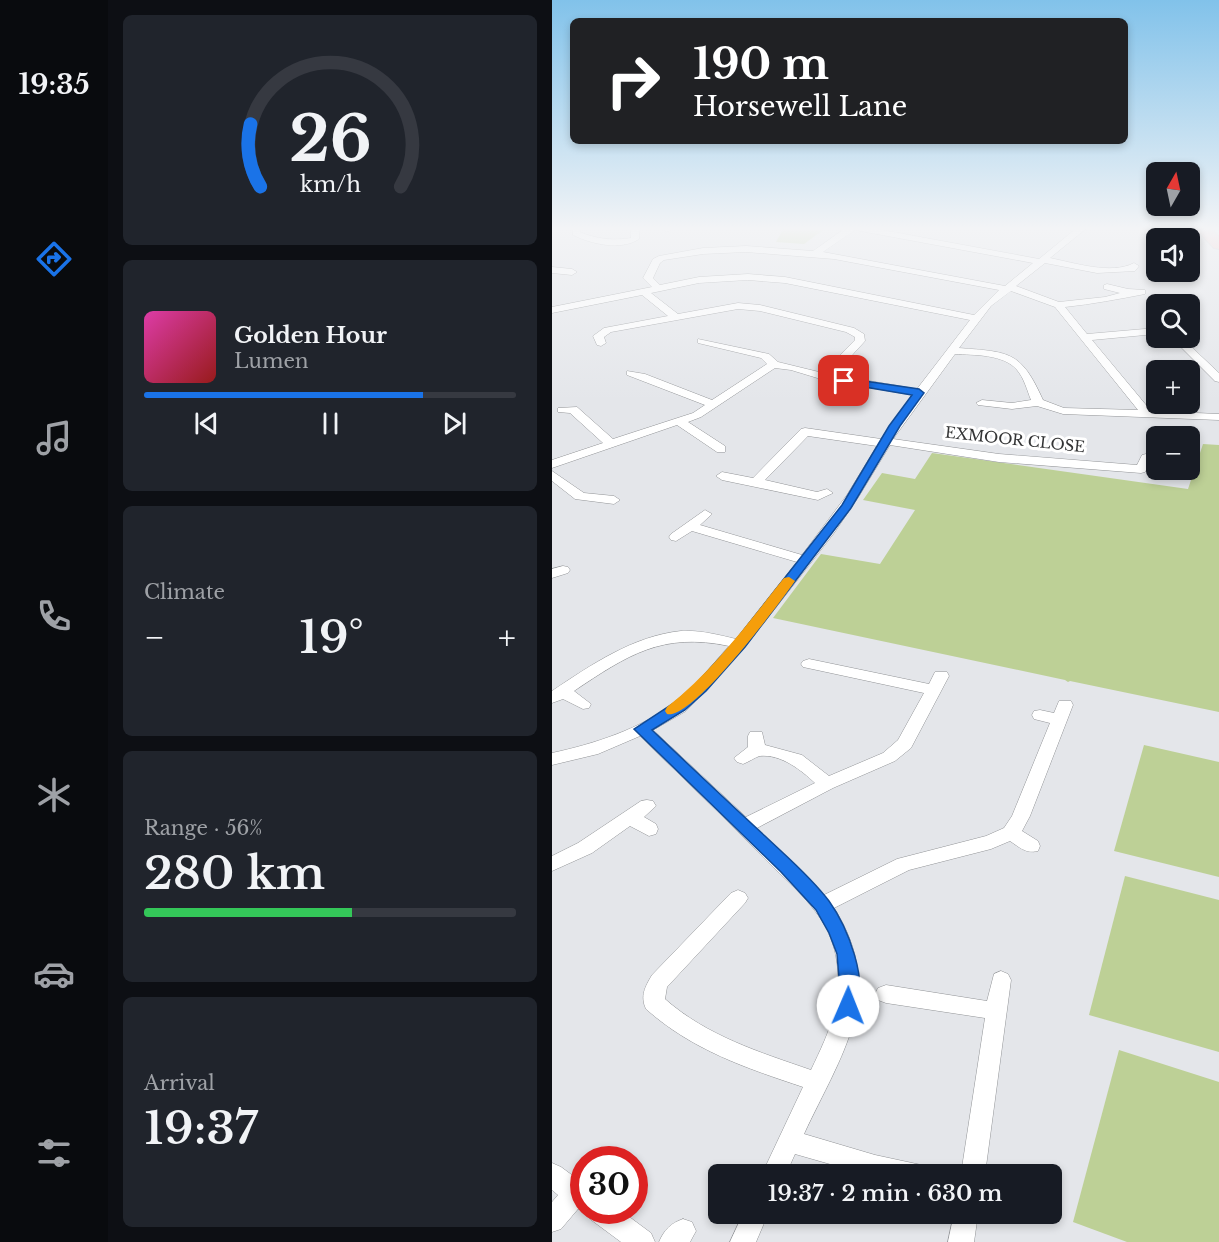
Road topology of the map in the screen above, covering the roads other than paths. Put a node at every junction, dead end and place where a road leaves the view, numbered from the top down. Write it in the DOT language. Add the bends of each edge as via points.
graph roads {
  1 [pos="672,285"];
  2 [pos="807,285"];
  3 [pos="991,285"];
  4 [pos="1012,285"];
  5 [pos="657,287"];
  6 [pos="1107,287"];
  7 [pos="1008,288"];
  8 [pos="642,290"];
  9 [pos="1126,292"];
  10 [pos="1142,292"];
  11 [pos="1058,305"];
  12 [pos="552,310"];
  13 [pos="677,318"];
  14 [pos="975,318"];
  15 [pos="1146,332"];
  16 [pos="1086,337"];
  17 [pos="702,341"];
  18 [pos="601,343"];
  19 [pos="1187,348"];
  20 [pos="951,350"];
  21 [pos="776,365"];
  22 [pos="631,373"];
  23 [pos="824,377"];
  24 [pos="1219,379"];
  25 [pos="919,393"];
  26 [pos="1038,402"];
  27 [pos="712,403"];
  28 [pos="982,403"];
  29 [pos="571,409"];
  30 [pos="1146,414"];
  31 [pos="1219,417"];
  32 [pos="680,422"];
  33 [pos="886,442"];
  34 [pos="610,443"];
  35 [pos="721,449"];
  36 [pos="552,464"];
  37 [pos="1142,468"];
  38 [pos="552,475"];
  39 [pos="722,476"];
  40 [pos="756,482"];
  41 [pos="822,496"];
  42 [pos="609,497"];
  43 [pos="705,514"];
  44 [pos="690,526"];
  45 [pos="676,537"];
  46 [pos="805,560"];
  47 [pos="740,644"];
  48 [pos="809,664"];
  49 [pos="557,695"];
  50 [pos="583,704"];
  51 [pos="1054,713"];
  52 [pos="642,729"];
  53 [pos="752,748"];
  54 [pos="552,759"];
  55 [pos="827,784"];
  56 [pos="647,806"];
  57 [pos="632,819"];
  58 [pos="744,826"];
  59 [pos="649,829"];
  60 [pos="1011,833"];
  61 [pos="1031,846"];
  62 [pos="552,864"];
  63 [pos="738,898"];
  64 [pos="822,905"];
  65 [pos="1001,980"];
  66 [pos="885,994"];
  67 [pos="996,1011"];
  68 [pos="818,1082"];
  69 [pos="789,1141"];
  70 [pos="779,1164"];
  71 [pos="868,1164"];
  72 [pos="974,1164"];
  73 [pos="552,1175"];
  74 [pos="570,1188"];
  75 [pos="570,1205"];
  76 [pos="552,1220"];
  77 [pos="618,1224"];
  78 [pos="751,1224"];
  79 [pos="964,1224"];
  80 [pos="642,1242"];
  81 [pos="743,1242"];
  82 [pos="961,1242"];
  1 -- 5 [label="street"];
  2 -- 14 [label="street"];
  3 -- 7 [label="street"];
  4 -- 7 [label="street"];
  5 -- 8 [label="street"];
  6 -- 9 [label="street"];
  7 -- 11 [label="street"];
  7 -- 14 [label="street"];
  8 -- 12 [label="street"];
  8 -- 13 [label="street"];
  9 -- 10 [label="street"];
  9 -- 11 [label="street" via="1106,300"];
  11 -- 16 [label="street"];
  13 -- 18 [label="street" via="601,333"];
  13 -- 23 [label="street" via="745,306 840,327 860,336 860,341"];
  14 -- 20 [label="street"];
  15 -- 16 [label="street"];
  16 -- 30 [label="street"];
  17 -- 21 [label="street" via="765,356"];
  19 -- 24 [label="street"];
  20 -- 25 [label="street"];
  20 -- 26 [label="street" via="1015,362"];
  21 -- 23 [label="street"];
  21 -- 27 [label="street"];
  22 -- 27 [label="street"];
  23 -- 25 [label="street"];
  25 -- 33 [label="street"];
  26 -- 28 [label="street" via="1012,406"];
  26 -- 30 [label="street" via="1063,411"];
  27 -- 32 [label="street"];
  29 -- 34 [label="street"];
  30 -- 31 [label="street"];
  32 -- 34 [label="street"];
  32 -- 35 [label="street"];
  33 -- 37 [label="street, EXMOOR CLOSE" via="999,458"];
  33 -- 40 [label="street, EXMOOR CLOSE" via="801,430"];
  33 -- 46 [label="street" via="853,496"];
  34 -- 36 [label="street"];
  38 -- 42 [label="street" via="580,496"];
  39 -- 40 [label="street"];
  40 -- 41 [label="street"];
  43 -- 44 [label="street"];
  44 -- 45 [label="street"];
  44 -- 46 [label="street"];
  46 -- 47 [label="street"];
  47 -- 49 [label="street" via="681,636 655,641 622,653"];
  47 -- 52 [label="street" via="680,707"];
  48 -- 55 [label="street" via="937,683 905,744 889,757"];
  49 -- 50 [label="street"];
  51 -- 60 [label="street" via="1021,816"];
  52 -- 54 [label="street" via="592,750"];
  52 -- 58 [label="street"];
  53 -- 55 [label="street" via="804,761"];
  55 -- 58 [label="street"];
  56 -- 57 [label="street"];
  57 -- 59 [label="street"];
  57 -- 62 [label="street"];
  58 -- 64 [label="street"];
  60 -- 61 [label="street"];
  60 -- 64 [label="street" via="981,845 904,864"];
  63 -- 68 [label="street" via="659,981 654,1003 670,1019 739,1055"];
  64 -- 68 [label="street" via="846,954 849,987 848,1006"];
  65 -- 67 [label="street"];
  66 -- 67 [label="street"];
  67 -- 72 [label="street"];
  68 -- 69 [label="street"];
  69 -- 70 [label="street"];
  69 -- 71 [label="street"];
  73 -- 74 [label="street"];
  75 -- 76 [label="street"];
  77 -- 80 [label="street"];
  78 -- 81 [label="street"];
  79 -- 82 [label="street"];
}
